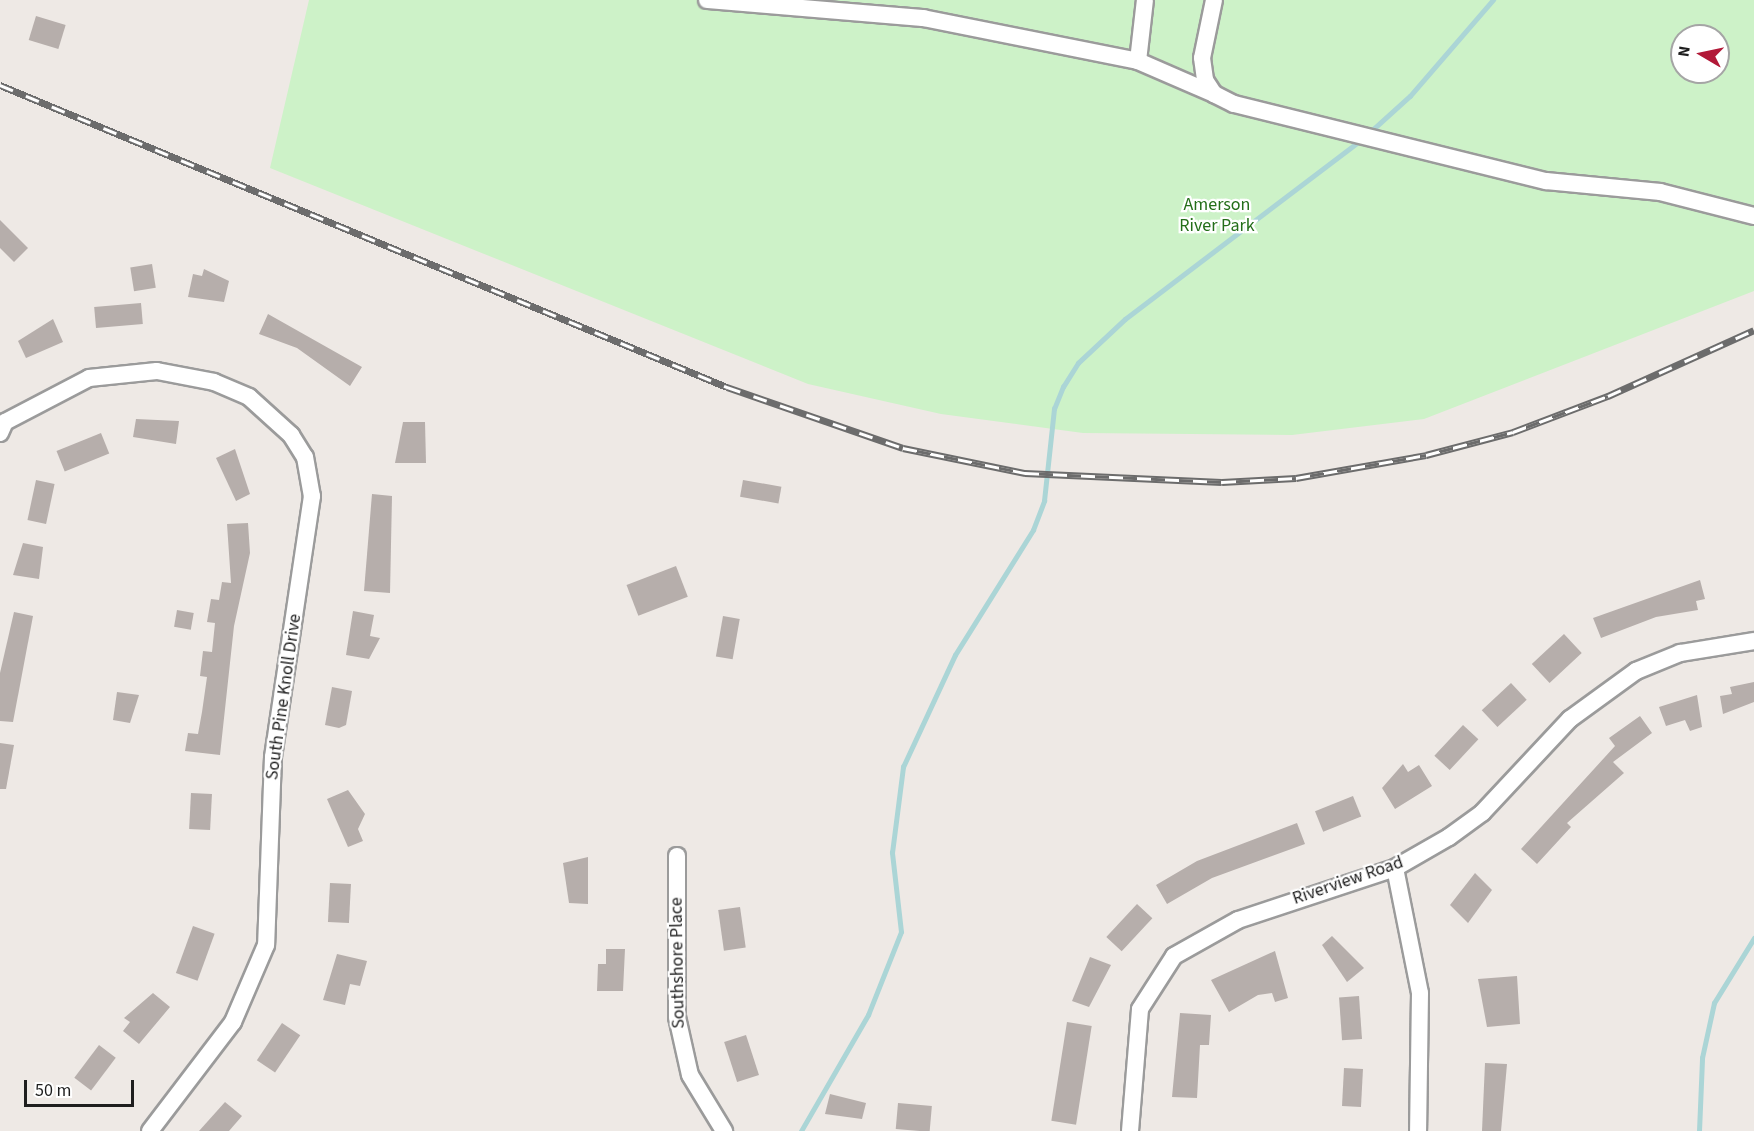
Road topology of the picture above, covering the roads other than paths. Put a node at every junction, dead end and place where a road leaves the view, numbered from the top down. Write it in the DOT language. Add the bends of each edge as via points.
graph roads {
  1 [pos="707,0"];
  2 [pos="1144,0"];
  3 [pos="1214,0"];
  4 [pos="1138,61"];
  5 [pos="1214,94"];
  6 [pos="1754,216"];
  7 [pos="2,421"];
  8 [pos="1754,641"];
  9 [pos="677,856"];
  10 [pos="1395,868"];
  11 [pos="150,1131"];
  12 [pos="724,1131"];
  13 [pos="1130,1131"];
  14 [pos="1418,1131"];
  1 -- 4 [label="street" via="923,18"];
  2 -- 4 [label="street"];
  3 -- 5 [label="street" via="1202,58 1205,80"];
  4 -- 5 [label="street"];
  5 -- 6 [label="street" via="1234,104 1546,181 1660,192"];
  7 -- 11 [label="street, South Pine Knoll Drive" via="49,396 109,374 192,376 249,397 291,435 305,457 312,496 273,757 266,945 233,1022"];
  8 -- 10 [label="street, Riverview Road" via="1680,653 1603,690 1482,813"];
  9 -- 12 [label="street, Southshore Place" via="677,1017 690,1076"];
  10 -- 13 [label="street, Riverview Road" via="1238,920 1174,956 1140,1009"];
  10 -- 14 [label="street" via="1420,993"];
}
